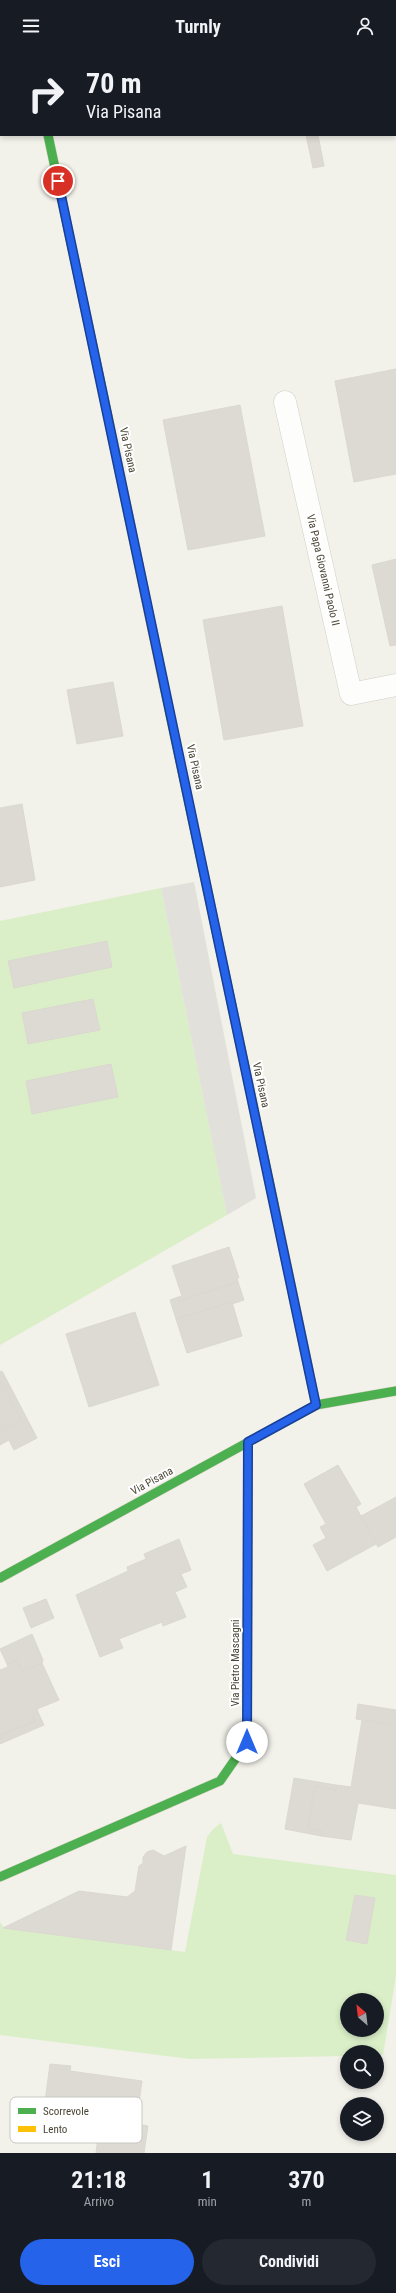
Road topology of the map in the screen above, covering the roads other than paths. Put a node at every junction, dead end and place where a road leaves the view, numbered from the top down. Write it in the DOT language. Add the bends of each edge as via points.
graph roads {
  1 [pos="48,136"];
  2 [pos="285,402"];
  3 [pos="396,685"];
  4 [pos="396,1391"];
  5 [pos="316,1405"];
  6 [pos="248,1442"];
  7 [pos="0,1578"];
  8 [pos="0,1877"];
  1 -- 5 [label="street, Via Pisana"];
  2 -- 3 [label="street, Via Papa Giovanni Paolo II" via="351,694"];
  4 -- 5 [label="street, Via Pisana"];
  5 -- 6 [label="street, Via Pisana"];
  6 -- 7 [label="street, Via Pisana"];
  6 -- 8 [label="street, Via Pietro Mascagni" via="247,1742 220,1781"];
}
